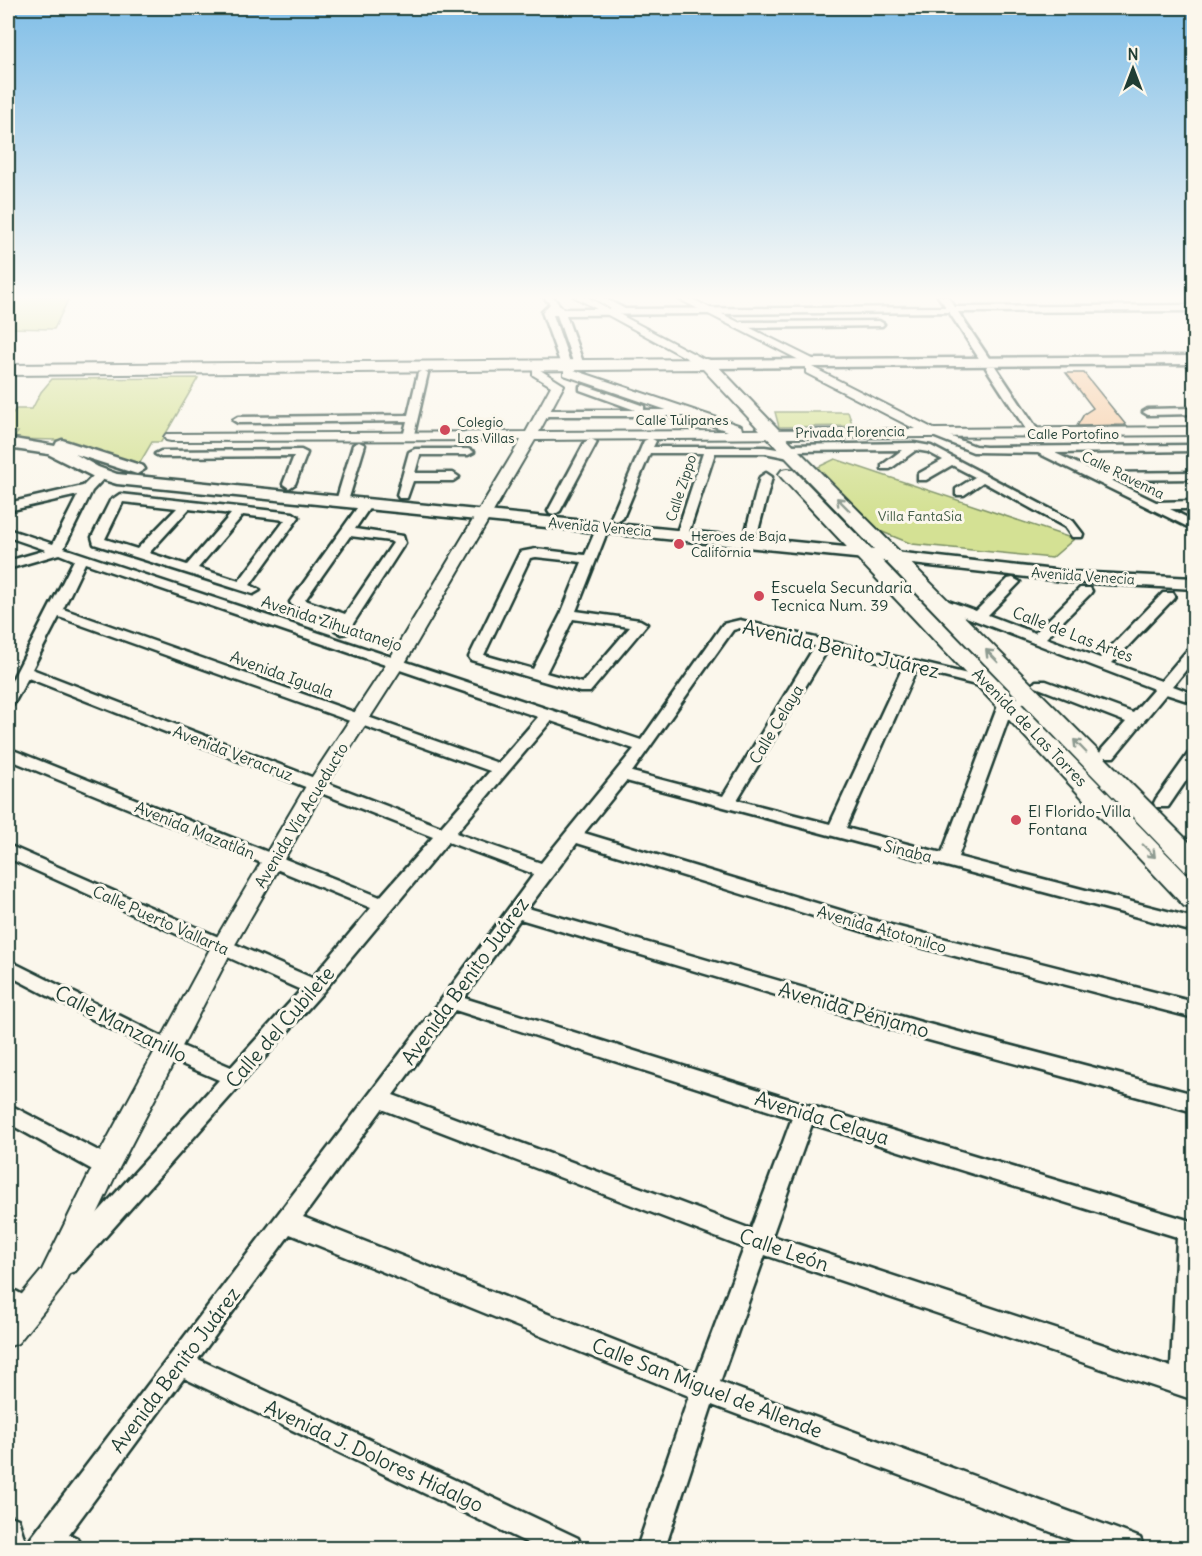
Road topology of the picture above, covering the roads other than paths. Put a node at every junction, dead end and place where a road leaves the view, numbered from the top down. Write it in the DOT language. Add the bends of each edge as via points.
graph roads {
  1 [pos="120,369"];
  2 [pos="550,369"];
  3 [pos="579,369"];
  4 [pos="701,369"];
  5 [pos="702,369"];
  6 [pos="817,369"];
  7 [pos="834,369"];
  8 [pos="849,369"];
  9 [pos="990,369"];
  10 [pos="8,370"];
  11 [pos="537,372"];
  12 [pos="423,373"];
  13 [pos="8,374"];
  14 [pos="601,384"];
  15 [pos="558,385"];
  16 [pos="584,388"];
  17 [pos="1194,411"];
  18 [pos="1148,412"];
  19 [pos="544,413"];
  20 [pos="652,413"];
  21 [pos="687,413"];
  22 [pos="413,418"];
  23 [pos="238,420"];
  24 [pos="1194,431"];
  25 [pos="1033,432"];
  26 [pos="934,433"];
  27 [pos="774,434"];
  28 [pos="653,435"];
  29 [pos="751,435"];
  30 [pos="530,436"];
  31 [pos="955,436"];
  32 [pos="171,437"];
  33 [pos="408,437"];
  34 [pos="591,442"];
  35 [pos="10,444"];
  36 [pos="359,445"];
  37 [pos="914,446"];
  38 [pos="1194,448"];
  39 [pos="1038,449"];
  40 [pos="647,450"];
  41 [pos="710,450"];
  42 [pos="765,450"];
  43 [pos="468,452"];
  44 [pos="790,452"];
  45 [pos="92,454"];
  46 [pos="161,454"];
  47 [pos="245,454"];
  48 [pos="952,460"];
  49 [pos="75,462"];
  50 [pos="886,467"];
  51 [pos="239,468"];
  52 [pos="101,475"];
  53 [pos="1194,476"];
  54 [pos="408,477"];
  55 [pos="453,477"];
  56 [pos="766,477"];
  57 [pos="922,477"];
  58 [pos="1092,477"];
  59 [pos="982,478"];
  60 [pos="87,489"];
  61 [pos="287,490"];
  62 [pos="960,492"];
  63 [pos="344,495"];
  64 [pos="403,495"];
  65 [pos="187,504"];
  66 [pos="366,504"];
  67 [pos="1151,506"];
  68 [pos="1194,506"];
  69 [pos="8,507"];
  70 [pos="242,510"];
  71 [pos="485,510"];
  72 [pos="554,511"];
  73 [pos="270,513"];
  74 [pos="610,523"];
  75 [pos="1194,526"];
  76 [pos="683,530"];
  77 [pos="752,531"];
  78 [pos="346,532"];
  79 [pos="8,533"];
  80 [pos="1077,534"];
  81 [pos="874,550"];
  82 [pos="56,551"];
  83 [pos="140,554"];
  84 [pos="590,559"];
  85 [pos="81,560"];
  86 [pos="12,564"];
  87 [pos="190,570"];
  88 [pos="8,575"];
  89 [pos="1194,577"];
  90 [pos="1013,582"];
  91 [pos="1194,584"];
  92 [pos="1085,591"];
  93 [pos="1168,596"];
  94 [pos="940,602"];
  95 [pos="53,610"];
  96 [pos="568,614"];
  97 [pos="978,617"];
  98 [pos="1037,639"];
  99 [pos="825,644"];
  100 [pos="1194,651"];
  101 [pos="396,663"];
  102 [pos="1103,664"];
  103 [pos="912,666"];
  104 [pos="24,671"];
  105 [pos="538,675"];
  106 [pos="988,683"];
  107 [pos="1164,688"];
  108 [pos="1037,691"];
  109 [pos="1194,699"];
  110 [pos="8,702"];
  111 [pos="1007,703"];
  112 [pos="547,716"];
  113 [pos="358,720"];
  114 [pos="1136,720"];
  115 [pos="644,747"];
  116 [pos="8,753"];
  117 [pos="1108,753"];
  118 [pos="1194,758"];
  119 [pos="500,769"];
  120 [pos="623,775"];
  121 [pos="316,786"];
  122 [pos="727,804"];
  123 [pos="1162,804"];
  124 [pos="835,832"];
  125 [pos="445,835"];
  126 [pos="573,836"];
  127 [pos="8,851"];
  128 [pos="948,861"];
  129 [pos="274,862"];
  130 [pos="1194,863"];
  131 [pos="545,871"];
  132 [pos="1194,899"];
  133 [pos="383,906"];
  134 [pos="516,911"];
  135 [pos="1194,925"];
  136 [pos="222,947"];
  137 [pos="8,967"];
  138 [pos="315,988"];
  139 [pos="451,1001"];
  140 [pos="1194,1010"];
  141 [pos="170,1050"];
  142 [pos="235,1078"];
  143 [pos="379,1099"];
  144 [pos="1194,1103"];
  145 [pos="8,1113"];
  146 [pos="805,1113"];
  147 [pos="106,1166"];
  148 [pos="286,1221"];
  149 [pos="1192,1231"];
  150 [pos="757,1242"];
  151 [pos="52,1279"];
  152 [pos="17,1304"];
  153 [pos="8,1333"];
  154 [pos="181,1364"];
  155 [pos="1189,1385"];
  156 [pos="704,1389"];
  157 [pos="8,1529"];
  158 [pos="52,1545"];
  159 [pos="13,1548"];
  160 [pos="568,1548"];
  161 [pos="651,1548"];
  162 [pos="1130,1548"];
  1 -- 10 [label="main road"];
  2 -- 11 [label="main road"];
  3 -- 14 [label="street"];
  4 -- 29 [label="main road"];
  5 -- 27 [label="main road"];
  6 -- 26 [label="street"];
  7 -- 8 [label="main road"];
  7 -- 31 [label="street"];
  9 -- 25 [label="street"];
  11 -- 12 [label="main road"];
  11 -- 15 [label="street"];
  12 -- 13 [label="main road"];
  12 -- 22 [label="street"];
  14 -- 15 [label="street" via="579,381"];
  14 -- 21 [label="street"];
  15 -- 19 [label="street, Avenida Vía Acueducto"];
  16 -- 20 [label="street"];
  17 -- 18 [label="street"];
  19 -- 20 [label="street"];
  19 -- 30 [label="street, Avenida Vía Acueducto"];
  20 -- 21 [label="street"];
  21 -- 29 [label="street"];
  22 -- 23 [label="street"];
  22 -- 33 [label="street"];
  24 -- 25 [label="street, Calle Tulipanes"];
  25 -- 31 [label="street, Calle Tulipanes"];
  26 -- 27 [label="street, Calle Tulipanes"];
  26 -- 31 [label="street, Calle Tulipanes"];
  27 -- 29 [label="street, Calle Tulipanes"];
  27 -- 44 [label="main road"];
  28 -- 29 [label="street, Calle Tulipanes"];
  28 -- 30 [label="street, Calle Tulipanes"];
  28 -- 40 [label="street"];
  29 -- 42 [label="main road"];
  30 -- 33 [label="street, Calle Tulipanes"];
  30 -- 71 [label="street, Avenida Vía Acueducto"];
  31 -- 39 [label="street, Calle Portofino" via="980,450"];
  32 -- 33 [label="street, Calle Tulipanes"];
  34 -- 72 [label="street"];
  35 -- 45 [label="main road, Avenida Venecia" via="61,445"];
  35 -- 49 [label="main road, Avenida Venecia" via="50,449"];
  36 -- 63 [label="street"];
  37 -- 44 [label="street, Privada Florencia"];
  37 -- 48 [label="street, Privada Florencia" via="931,449"];
  37 -- 50 [label="street, Privada Florencia"];
  38 -- 39 [label="street, Calle Portofino"];
  39 -- 58 [label="street, Calle Ravenna"];
  40 -- 41 [label="street"];
  40 -- 74 [label="street"];
  41 -- 42 [label="street"];
  41 -- 76 [label="street, Calle Zippo"];
  42 -- 44 [label="street"];
  42 -- 81 [label="main road"];
  43 -- 54 [label="street" via="415,452"];
  81 -- 44 [label="main road, one-way"];
  45 -- 49 [label="main road"];
  45 -- 61 [label="main road, Avenida Venecia" via="146,471"];
  46 -- 47 [label="street"];
  47 -- 51 [label="street"];
  47 -- 61 [label="street" via="301,453"];
  48 -- 57 [label="street"];
  48 -- 59 [label="street, Privada Florencia"];
  49 -- 52 [label="main road, Avenida Venecia"];
  52 -- 60 [label="street"];
  52 -- 61 [label="main road, Avenida Venecia"];
  53 -- 58 [label="street"];
  54 -- 55 [label="street"];
  54 -- 64 [label="street"];
  56 -- 77 [label="street"];
  58 -- 67 [label="street, Calle Ravenna"];
  59 -- 62 [label="street"];
  59 -- 80 [label="street, Privada Florencia" via="1012,499 1069,524"];
  60 -- 69 [label="street"];
  60 -- 82 [label="street"];
  61 -- 63 [label="main road, Avenida Venecia"];
  61 -- 73 [label="street"];
  63 -- 64 [label="main road, Avenida Venecia"];
  63 -- 66 [label="main road, Avenida Venecia"];
  64 -- 71 [label="main road, Avenida Venecia"];
  65 -- 70 [label="street"];
  65 -- 83 [label="street"];
  65 -- 83 [label="street" via="127,498 116,501 98,539"];
  66 -- 71 [label="main road, Avenida Venecia"];
  66 -- 78 [label="street"];
  67 -- 68 [label="street"];
  67 -- 75 [label="street, Calle Ravenna"];
  70 -- 73 [label="street"];
  70 -- 87 [label="street"];
  71 -- 72 [label="main road, Avenida Venecia"];
  71 -- 74 [label="main road, Avenida Venecia"];
  71 -- 101 [label="street, Avenida Vía Acueducto"];
  72 -- 74 [label="main road, Avenida Venecia"];
  73 -- 87 [label="street" via="294,519 247,588"];
  74 -- 76 [label="main road, Avenida Venecia"];
  74 -- 84 [label="street"];
  76 -- 77 [label="main road, Avenida Venecia"];
  76 -- 81 [label="main road, Avenida Venecia"];
  77 -- 81 [label="main road, Avenida Venecia"];
  78 -- 78 [label="street" via="297,602 345,625 399,543 391,537"];
  79 -- 82 [label="street, Avenida Zihuatanejo"];
  81 -- 89 [label="main road, Avenida Venecia"];
  81 -- 91 [label="main road, Avenida Venecia" via="1072,577"];
  81 -- 94 [label="main road, Avenida de Las Torres"];
  81 -- 106 [label="main road, Avenida de Las Torres"];
  82 -- 85 [label="street, Avenida Zihuatanejo"];
  82 -- 86 [label="street"];
  83 -- 87 [label="street"];
  84 -- 96 [label="street"];
  84 -- 105 [label="street" via="525,555 476,657"];
  85 -- 95 [label="street"];
  85 -- 101 [label="street, Avenida Zihuatanejo"];
  86 -- 88 [label="street"];
  90 -- 97 [label="street"];
  92 -- 98 [label="street"];
  93 -- 102 [label="street"];
  94 -- 97 [label="street, Calle de Las Artes"];
  108 -- 94 [label="main road, Avenida de Las Torres, one-way"];
  95 -- 104 [label="street"];
  95 -- 113 [label="street, Avenida Iguala"];
  96 -- 105 [label="street"];
  96 -- 105 [label="street" via="640,624 585,689"];
  97 -- 98 [label="street, Calle de Las Artes"];
  98 -- 102 [label="street, Calle de Las Artes"];
  99 -- 103 [label="street, Avenida Benito Juárez"];
  99 -- 115 [label="street, Avenida Benito Juárez" via="733,624"];
  99 -- 122 [label="street, Calle Celaya"];
  100 -- 107 [label="street"];
  101 -- 112 [label="street, Avenida Zihuatanejo"];
  101 -- 113 [label="street, Avenida Vía Acueducto"];
  102 -- 107 [label="street, Calle de Las Artes"];
  103 -- 106 [label="street, Avenida Benito Juárez"];
  103 -- 124 [label="street"];
  104 -- 110 [label="street"];
  104 -- 121 [label="street, Avenida Veracruz"];
  106 -- 111 [label="main road, Avenida de Las Torres"];
  107 -- 109 [label="street, Calle de Las Artes"];
  107 -- 114 [label="street"];
  108 -- 111 [label="street"];
  108 -- 114 [label="street"];
  130 -- 108 [label="main road, Avenida de Las Torres, one-way"];
  111 -- 128 [label="street"];
  111 -- 132 [label="main road, Avenida de Las Torres, one-way"];
  112 -- 115 [label="street, Avenida Zihuatanejo"];
  112 -- 119 [label="street, Calle del Cubilete"];
  113 -- 119 [label="street, Avenida Iguala"];
  113 -- 121 [label="street, Avenida Vía Acueducto"];
  114 -- 117 [label="street"];
  115 -- 120 [label="street, Avenida Benito Juárez"];
  116 -- 129 [label="street, Avenida Mazatlán"];
  118 -- 123 [label="street"];
  119 -- 125 [label="street, Calle del Cubilete"];
  120 -- 122 [label="street, Sinaba"];
  120 -- 126 [label="street, Avenida Benito Juárez"];
  121 -- 125 [label="street, Avenida Veracruz"];
  121 -- 129 [label="street, Avenida Vía Acueducto"];
  122 -- 124 [label="street, Sinaba"];
  124 -- 128 [label="street, Sinaba"];
  125 -- 131 [label="street, Avenida Veracruz"];
  125 -- 133 [label="street, Calle del Cubilete"];
  126 -- 131 [label="street, Avenida Benito Juárez"];
  126 -- 140 [label="street, Avenida Atotonilco" via="878,929"];
  127 -- 136 [label="street, Calle Puerto Vallarta"];
  128 -- 135 [label="street, Sinaba"];
  129 -- 133 [label="street, Avenida Mazatlán"];
  129 -- 136 [label="street, Avenida Vía Acueducto"];
  131 -- 134 [label="street, Avenida Benito Juárez"];
  133 -- 138 [label="street, Calle del Cubilete"];
  134 -- 139 [label="street, Avenida Benito Juárez"];
  134 -- 144 [label="street, Avenida Pénjamo" via="921,1030"];
  136 -- 138 [label="street, Calle Puerto Vallarta"];
  136 -- 141 [label="street, Avenida Vía Acueducto"];
  137 -- 141 [label="street, Calle Manzanillo"];
  138 -- 142 [label="street, Calle del Cubilete"];
  139 -- 143 [label="street, Avenida Benito Juárez"];
  139 -- 146 [label="street, Avenida Celaya"];
  141 -- 142 [label="street, Calle Manzanillo"];
  141 -- 147 [label="street, Avenida Vía Acueducto"];
  142 -- 151 [label="street, Calle del Cubilete"];
  143 -- 148 [label="street, Avenida Benito Juárez"];
  143 -- 150 [label="street, Calle León"];
  145 -- 147 [label="street"];
  146 -- 149 [label="street, Avenida Celaya"];
  146 -- 150 [label="street"];
  147 -- 151 [label="street, Avenida Vía Acueducto"];
  148 -- 154 [label="street, Avenida Benito Juárez"];
  148 -- 156 [label="street, Calle San Miguel de Allende"];
  149 -- 155 [label="street"];
  150 -- 155 [label="street, Calle León"];
  150 -- 156 [label="street"];
  151 -- 152 [label="street, Calle del Cubilete"];
  152 -- 153 [label="street, Calle del Cubilete"];
  154 -- 158 [label="street, Avenida Benito Juárez"];
  154 -- 160 [label="street, Avenida J. Dolores Hidalgo"];
  156 -- 161 [label="street"];
  156 -- 162 [label="street, Calle San Miguel de Allende"];
  157 -- 159 [label="street"];
}
